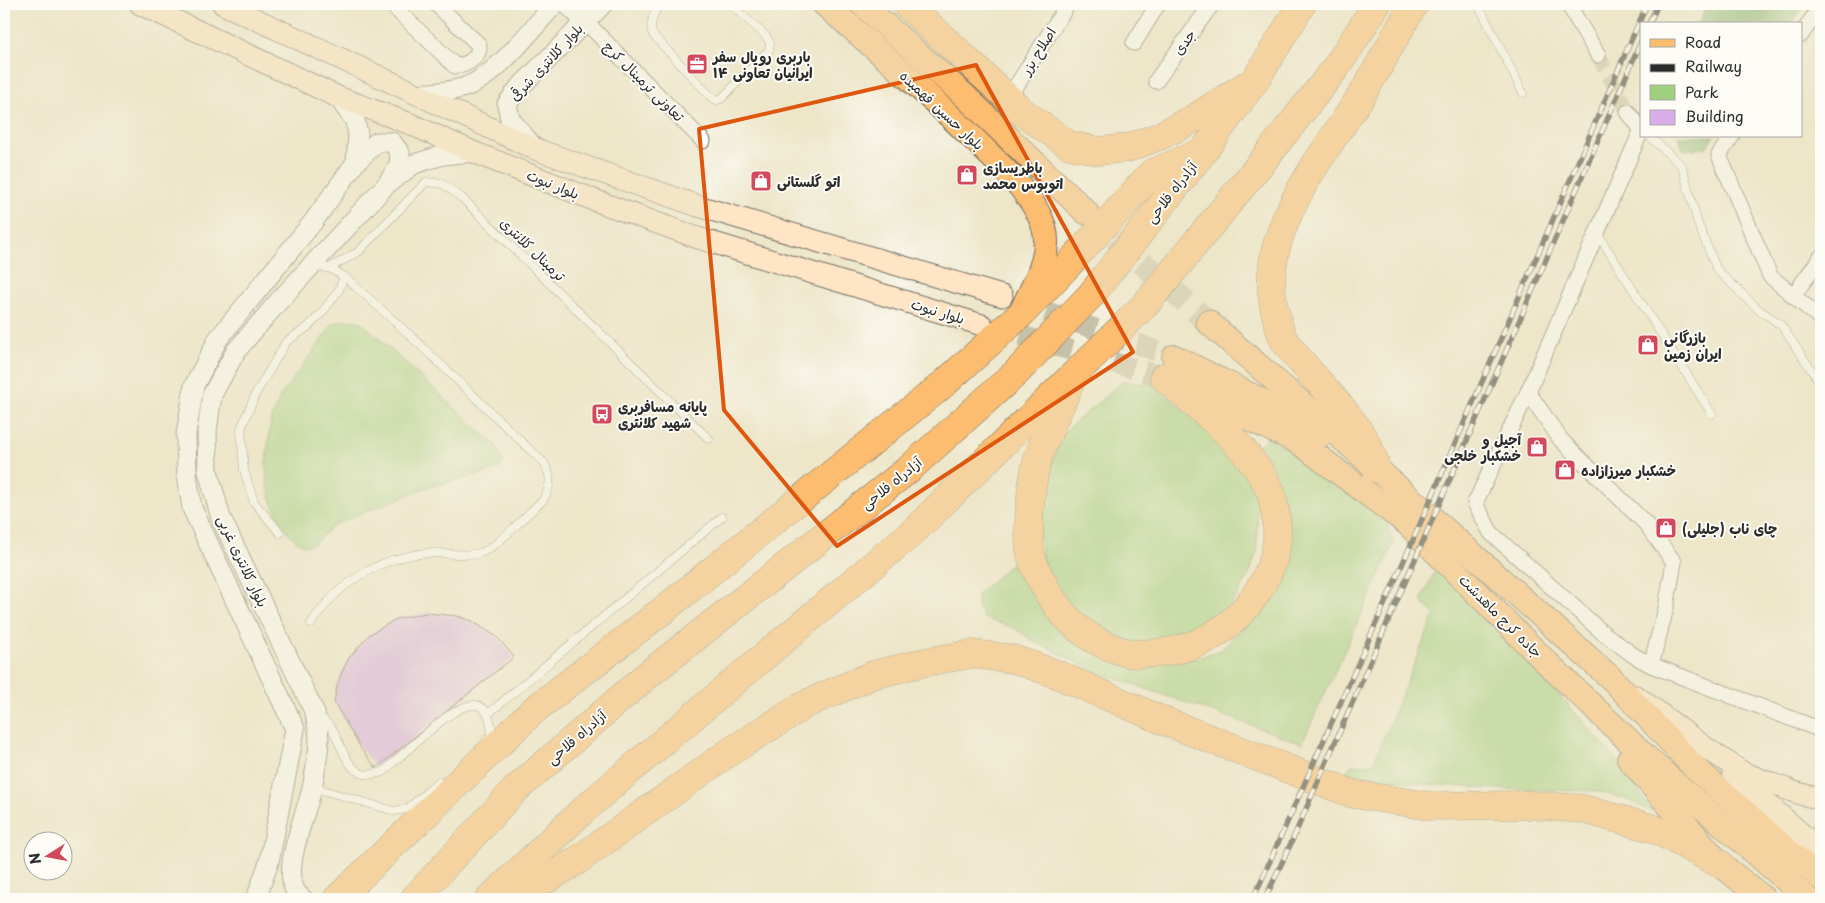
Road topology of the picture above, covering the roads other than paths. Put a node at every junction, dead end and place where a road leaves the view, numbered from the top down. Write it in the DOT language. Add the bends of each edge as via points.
graph roads {
  1 [pos="140,4"];
  2 [pos="224,4"];
  3 [pos="391,4"];
  4 [pos="436,4"];
  5 [pos="554,4"];
  6 [pos="567,4"];
  7 [pos="602,4"];
  8 [pos="658,4"];
  9 [pos="730,4"];
  10 [pos="824,4"];
  11 [pos="862,4"];
  12 [pos="906,4"];
  13 [pos="1068,4"];
  14 [pos="1158,4"];
  15 [pos="1212,4"];
  16 [pos="1302,4"];
  17 [pos="1377,4"];
  18 [pos="1414,4"];
  19 [pos="1478,4"];
  20 [pos="1568,4"];
  21 [pos="1821,6"];
  22 [pos="585,21"];
  23 [pos="1802,34"];
  24 [pos="1134,42"];
  25 [pos="1598,55"];
  26 [pos="1256,79"];
  27 [pos="1156,81"];
  28 [pos="1523,93"];
  29 [pos="416,94"];
  30 [pos="338,97"];
  31 [pos="1008,99"];
  32 [pos="1628,112"];
  33 [pos="1640,129"];
  34 [pos="1640,132"];
  35 [pos="1651,138"];
  36 [pos="1731,138"];
  37 [pos="703,141"];
  38 [pos="535,148"];
  39 [pos="473,152"];
  40 [pos="1203,152"];
  41 [pos="356,162"];
  42 [pos="387,184"];
  43 [pos="1086,212"];
  44 [pos="1597,233"];
  45 [pos="1821,257"];
  46 [pos="320,268"];
  47 [pos="344,276"];
  48 [pos="1793,296"];
  49 [pos="1011,305"];
  50 [pos="1821,320"];
  51 [pos="1208,322"];
  52 [pos="982,325"];
  53 [pos="1169,367"];
  54 [pos="1074,374"];
  55 [pos="1821,384"];
  56 [pos="1528,392"];
  57 [pos="1712,414"];
  58 [pos="709,439"];
  59 [pos="1376,468"];
  60 [pos="722,517"];
  61 [pos="280,533"];
  62 [pos="311,624"];
  63 [pos="1543,659"];
  64 [pos="1650,665"];
  65 [pos="1613,680"];
  66 [pos="314,712"];
  67 [pos="488,714"];
  68 [pos="1821,730"];
  69 [pos="478,748"];
  70 [pos="1706,748"];
  71 [pos="444,778"];
  72 [pos="312,787"];
  73 [pos="1821,799"];
  74 [pos="1821,851"];
  75 [pos="269,862"];
  76 [pos="291,862"];
  77 [pos="1720,864"];
  78 [pos="1821,878"];
  79 [pos="1762,898"];
  80 [pos="256,899"];
  81 [pos="304,899"];
  82 [pos="337,899"];
  83 [pos="414,899"];
  84 [pos="490,899"];
  85 [pos="514,899"];
  86 [pos="1808,899"];
  1 -- 30 [label="main road, بلوار نبوت"];
  2 -- 29 [label="main road, بلوار نبوت"];
  3 -- 4 [label="street" via="455,66 470,62 479,45"];
  5 -- 29 [label="street" via="485,77 467,87"];
  6 -- 22 [label="street"];
  7 -- 22 [label="street, بلوار کلانتری شرقی"];
  8 -- 9 [label="lane" via="650,30 653,35 717,100 769,50 770,43"];
  10 -- 49 [label="main road, بلوار حسین فهمیده" via="952,117 1015,180 1037,210 1046,244 1041,270"];
  11 -- 43 [label="main road, بلوار حسین فهمیده" via="966,97"];
  12 -- 31 [label="highway"];
  13 -- 31 [label="street, اصلاح بزر"];
  14 -- 24 [label="street"];
  15 -- 27 [label="street, جدی"];
  16 -- 26 [label="highway, آزادراه فلاحی"];
  17 -- 54 [label="highway" via="1337,66 1146,304"];
  18 -- 59 [label="highway" via="1362,95 1292,206 1271,269 1273,305 1283,339 1357,427"];
  19 -- 28 [label="lane"];
  20 -- 25 [label="street"];
  21 -- 23 [label="street"];
  22 -- 37 [label="street, تعاونی ترمینال کرج"];
  22 -- 38 [label="street, بلوار کلانتری شرقی" via="507,104 510,119"];
  26 -- 31 [label="highway" via="1162,135 1128,148 1099,151 1069,145"];
  26 -- 40 [label="highway, آزادراه فلاحی"];
  29 -- 38 [label="main road, بلوار نبوت"];
  30 -- 39 [label="main road, بلوار نبوت"];
  30 -- 41 [label="street" via="355,122 358,134"];
  32 -- 33 [label="street"];
  34 -- 44 [label="street"];
  35 -- 55 [label="lane" via="1682,166 1698,224 1717,270 1758,309 1782,325"];
  36 -- 48 [label="street" via="1720,155 1770,276"];
  38 -- 49 [label="main road, بلوار نبوت" via="698,206"];
  39 -- 42 [label="street, بلوار کلانتری غربی" via="443,155 414,164"];
  39 -- 52 [label="main road, بلوار نبوت" via="698,238"];
  40 -- 49 [label="highway" via="1152,173 1069,264"];
  40 -- 83 [label="highway, آزادراه فلاحی" via="1091,295 1017,372 909,469 645,677 522,784"];
  41 -- 42 [label="street, بلوار کلانتری غربی" via="377,142 392,142 400,153 399,165"];
  41 -- 75 [label="street, بلوار کلانتری غربی" via="313,222 218,339 194,386 186,434 192,508 295,729"];
  42 -- 46 [label="street, بلوار کلانتری غربی"];
  44 -- 56 [label="street"];
  44 -- 57 [label="lane"];
  45 -- 48 [label="street"];
  46 -- 47 [label="lane"];
  46 -- 58 [label="lane, ترمینال کلانتری" via="358,252 426,182 443,184 462,198"];
  46 -- 66 [label="street, بلوار کلانتری غربی" via="236,351 212,395 207,432 208,471 221,518"];
  47 -- 61 [label="lane" via="339,290 322,314 286,342 254,394 241,429 244,470 254,502"];
  47 -- 62 [label="lane" via="544,463 550,480 543,500 488,550 472,554 413,555 380,564 334,594"];
  48 -- 50 [label="street"];
  49 -- 82 [label="highway" via="946,382 534,710"];
  51 -- 59 [label="main road, جاده کرج ماهدشت"];
  53 -- 54 [label="highway" via="1254,464 1271,494 1279,532 1273,561 1260,590 1238,618 1208,639 1168,652 1129,654 1092,640 1060,612 1038,574 1030,550 1029,526 1038,456"];
  53 -- 59 [label="main road" via="1284,412 1366,468"];
  53 -- 63 [label="main road, جاده کرج ماهدشت" via="1300,443 1408,524"];
  54 -- 84 [label="highway" via="916,530 582,811"];
  56 -- 64 [label="street" via="1560,440 1646,524 1674,562 1666,608"];
  56 -- 64 [label="street" via="1475,503 1491,534 1602,632"];
  59 -- 65 [label="main road, جاده کرج ماهدشت"];
  60 -- 67 [label="lane"];
  63 -- 77 [label="main road"];
  63 -- 86 [label="main road, جاده کرج ماهدشت" via="1652,763"];
  64 -- 68 [label="street"];
  65 -- 70 [label="main road"];
  65 -- 78 [label="main road, جاده کرج ماهدشت" via="1693,766"];
  66 -- 67 [label="lane" via="332,728 350,762 363,774 382,772 449,714 463,706 480,708"];
  66 -- 72 [label="street, بلوار کلانتری غربی" via="320,738"];
  67 -- 69 [label="lane" via="492,734"];
  70 -- 73 [label="main road" via="1744,773"];
  70 -- 74 [label="main road"];
  71 -- 72 [label="lane" via="407,809 394,811"];
  72 -- 76 [label="street, بلوار کلانتری غربی"];
  75 -- 76 [label="street" via="273,871 282,873 287,871"];
  75 -- 80 [label="street, بلوار کلانتری غربی"];
  76 -- 81 [label="street, بلوار کلانتری غربی" via="293,888"];
  77 -- 79 [label="main road"];
  77 -- 85 [label="highway" via="1655,829 1583,809 1530,805 1429,806 1353,794 1164,721 1054,673 1013,659 972,654 873,675 808,703 731,751 578,860"];
}
